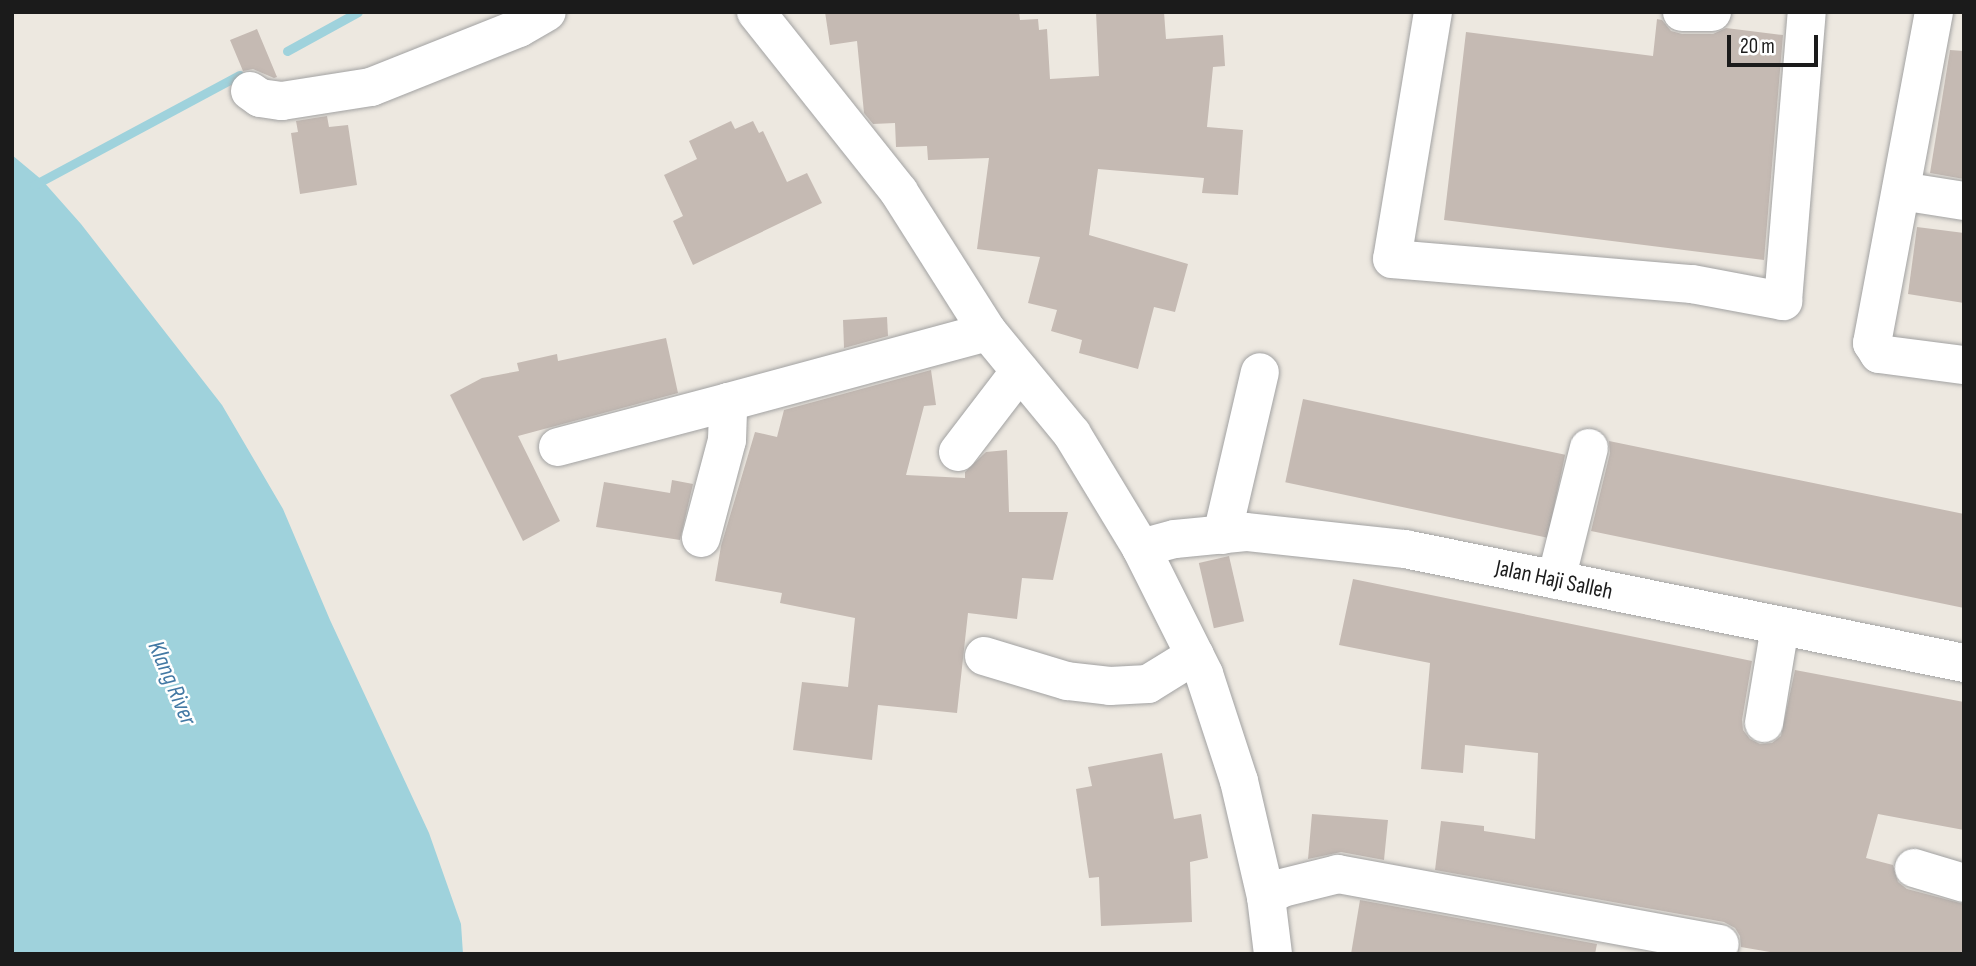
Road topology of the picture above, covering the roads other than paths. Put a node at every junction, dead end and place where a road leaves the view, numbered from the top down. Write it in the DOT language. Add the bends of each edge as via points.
graph roads {
  1 [pos="547,12"];
  2 [pos="756,12"];
  3 [pos="1433,12"];
  4 [pos="1682,12"];
  5 [pos="1712,12"];
  6 [pos="1807,12"];
  7 [pos="1934,12"];
  8 [pos="250,92"];
  9 [pos="1901,191"];
  10 [pos="1964,201"];
  11 [pos="988,332"];
  12 [pos="1964,365"];
  13 [pos="1020,371"];
  14 [pos="1260,372"];
  15 [pos="727,402"];
  16 [pos="558,447"];
  17 [pos="1589,449"];
  18 [pos="958,452"];
  19 [pos="1222,535"];
  20 [pos="701,538"];
  21 [pos="1141,548"];
  22 [pos="1556,580"];
  23 [pos="1780,626"];
  24 [pos="1195,655"];
  25 [pos="984,656"];
  26 [pos="1964,663"];
  27 [pos="1764,723"];
  28 [pos="1914,867"];
  29 [pos="1964,883"];
  30 [pos="1266,897"];
  31 [pos="1720,944"];
  32 [pos="1273,954"];
  1 -- 8 [label="street" via="519,28 371,87 282,101"];
  2 -- 11 [label="street" via="899,192"];
  3 -- 6 [label="street" via="1392,259 1692,284 1783,301"];
  4 -- 5 [label="street"];
  7 -- 9 [label="street"];
  9 -- 10 [label="street"];
  9 -- 12 [label="street" via="1872,343 1879,354"];
  11 -- 13 [label="street"];
  11 -- 15 [label="street"];
  13 -- 18 [label="street"];
  13 -- 21 [label="street" via="1072,433"];
  14 -- 19 [label="street"];
  15 -- 16 [label="street"];
  15 -- 20 [label="street" via="727,440"];
  17 -- 22 [label="street"];
  19 -- 21 [label="street, Jalan Haji Salleh"];
  19 -- 22 [label="street, Jalan Haji Salleh" via="1246,532 1405,549"];
  21 -- 24 [label="street"];
  22 -- 23 [label="street, Jalan Haji Salleh"];
  23 -- 26 [label="street, Jalan Haji Salleh"];
  23 -- 27 [label="street"];
  24 -- 25 [label="street" via="1148,684 1110,686 1067,681"];
  24 -- 30 [label="street" via="1240,781"];
  28 -- 29 [label="street"];
  30 -- 31 [label="street" via="1282,888 1338,874"];
  30 -- 32 [label="street"];
}
